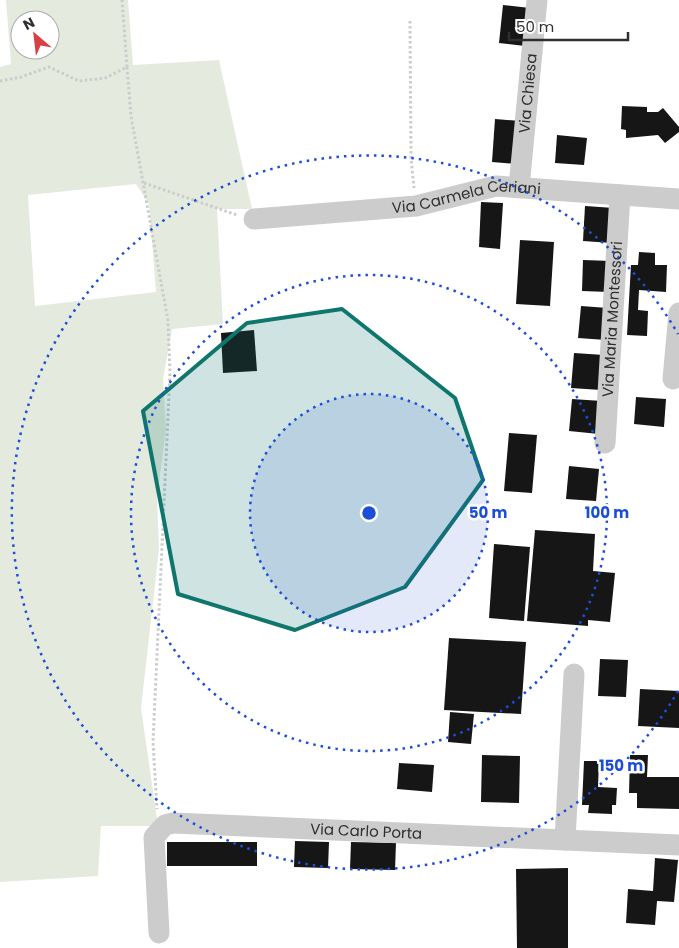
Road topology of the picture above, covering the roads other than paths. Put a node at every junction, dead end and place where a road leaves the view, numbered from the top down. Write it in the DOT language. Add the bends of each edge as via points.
graph roads {
  1 [pos="537,0"];
  2 [pos="519,187"];
  3 [pos="620,195"];
  4 [pos="679,200"];
  5 [pos="254,219"];
  6 [pos="679,313"];
  7 [pos="673,379"];
  8 [pos="605,443"];
  9 [pos="574,674"];
  10 [pos="565,840"];
  11 [pos="679,845"];
  12 [pos="159,933"];
  1 -- 2 [label="street, Via Chiesa"];
  2 -- 3 [label="street, Via Carmela Ceriani"];
  2 -- 5 [label="street, Via Carmela Ceriani" via="496,186 416,206"];
  3 -- 4 [label="street, Via Carmela Ceriani"];
  3 -- 8 [label="street, Via Maria Montessori"];
  6 -- 7 [label="street"];
  9 -- 10 [label="street"];
  10 -- 11 [label="street, Via Carlo Porta"];
  10 -- 12 [label="street, Via Carlo Porta" via="181,823 165,825 154,837"];
}
